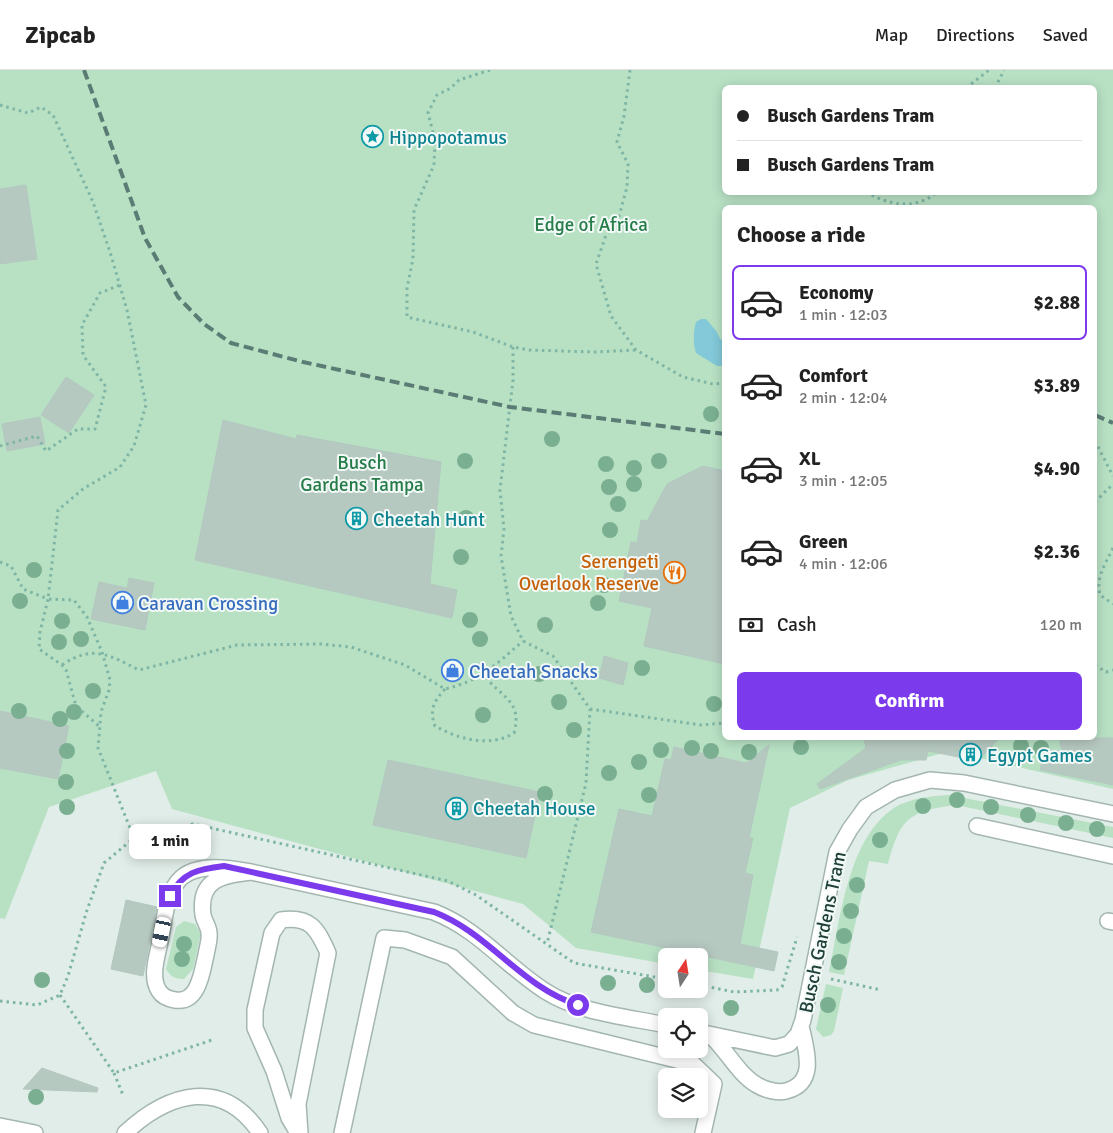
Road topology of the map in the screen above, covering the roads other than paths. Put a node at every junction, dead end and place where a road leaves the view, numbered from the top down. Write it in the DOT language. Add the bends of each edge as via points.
graph roads {
  1 [pos="1113,814"];
  2 [pos="977,826"];
  3 [pos="1113,856"];
  4 [pos="251,872"];
  5 [pos="658,1023"];
  6 [pos="801,1026"];
  7 [pos="708,1034"];
  8 [pos="708,1036"];
  9 [pos="0,1126"];
  10 [pos="35,1133"];
  11 [pos="125,1133"];
  12 [pos="260,1133"];
  13 [pos="299,1133"];
  14 [pos="342,1133"];
  15 [pos="703,1133"];
  1 -- 6 [label="lane, Busch Gardens Tram" via="964,783 930,780 895,790 866,807 837,852"];
  2 -- 3 [label="lane"];
  4 -- 4 [label="lane" via="224,866 204,868 177,882 170,896 155,968 160,992 168,998 186,999 200,984 209,938 203,913 207,888 216,878"];
  4 -- 5 [label="lane" via="434,912 453,919 547,992 591,1009"];
  6 -- 7 [label="lane, Busch Gardens Tram" via="788,1044 775,1048"];
  6 -- 8 [label="lane" via="808,1070 795,1089 783,1092 757,1085 723,1046"];
  9 -- 10 [label="lane"];
  11 -- 12 [label="lane" via="158,1108 182,1098 198,1096 219,1098 236,1106"];
  13 -- 13 [label="lane" via="298,1104 328,953 319,932 308,922 292,919 281,920 272,933 254,1010 255,1028 274,1071 289,1118"];
  14 -- 15 [label="lane" via="384,938 406,940 452,957 513,1013 534,1025 693,1064 714,1084"];
}
